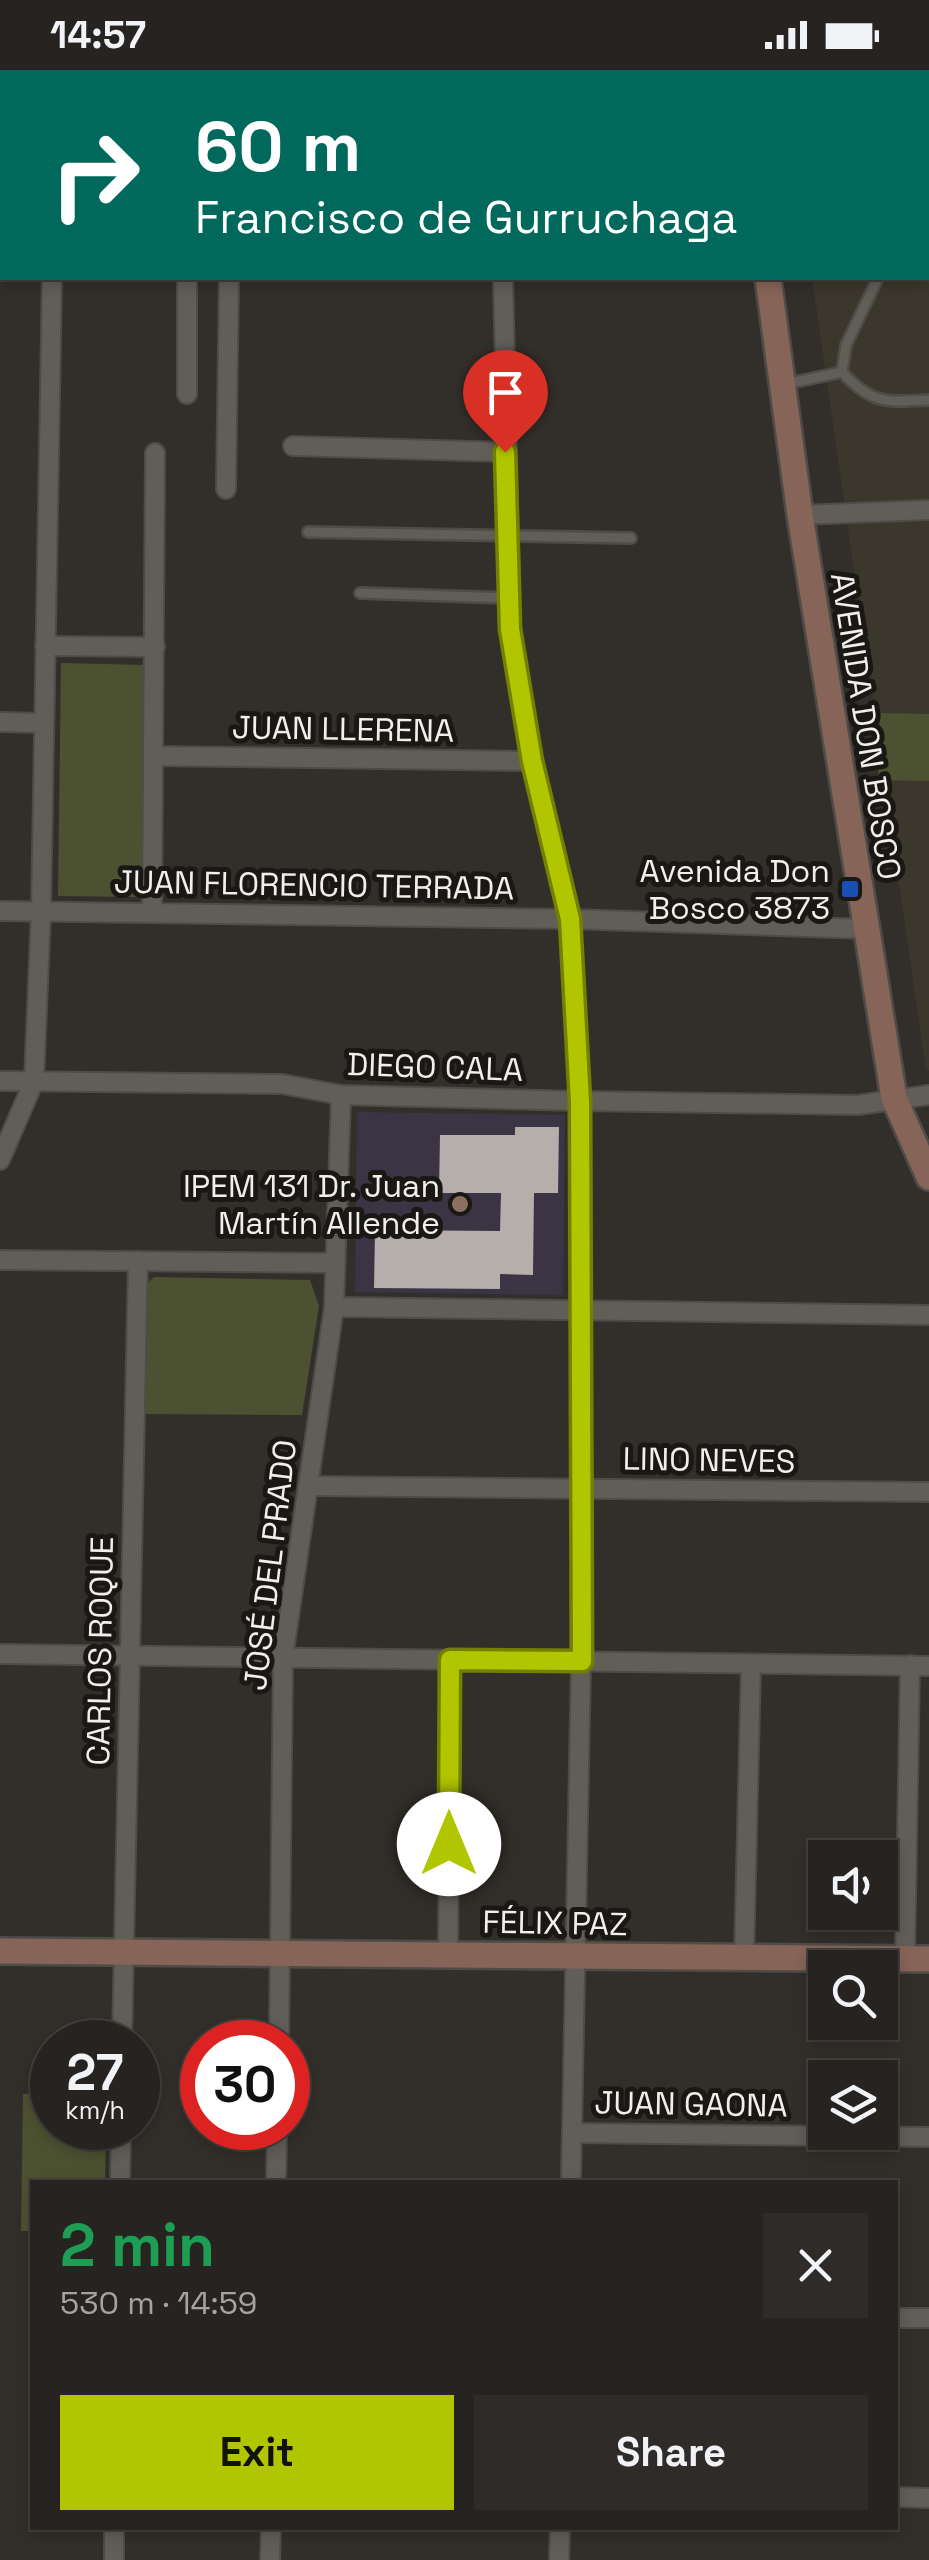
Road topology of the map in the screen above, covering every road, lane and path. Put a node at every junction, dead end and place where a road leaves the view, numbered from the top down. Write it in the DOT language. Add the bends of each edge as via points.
graph roads {
  1 [pos="52,280"];
  2 [pos="187,280"];
  3 [pos="230,280"];
  4 [pos="503,280"];
  5 [pos="768,280"];
  6 [pos="877,280"];
  7 [pos="842,372"];
  8 [pos="782,385"];
  9 [pos="186,394"];
  10 [pos="929,400"];
  11 [pos="294,446"];
  12 [pos="505,452"];
  13 [pos="155,453"];
  14 [pos="226,489"];
  15 [pos="929,510"];
  16 [pos="800,515"];
  17 [pos="308,532"];
  18 [pos="507,537"];
  19 [pos="631,538"];
  20 [pos="360,594"];
  21 [pos="508,598"];
  22 [pos="45,646"];
  23 [pos="155,647"];
  24 [pos="0,722"];
  25 [pos="43,723"];
  26 [pos="154,756"];
  27 [pos="532,761"];
  28 [pos="0,911"];
  29 [pos="41,911"];
  30 [pos="152,913"];
  31 [pos="570,919"];
  32 [pos="866,929"];
  33 [pos="0,1081"];
  34 [pos="34,1081"];
  35 [pos="342,1095"];
  36 [pos="929,1096"];
  37 [pos="894,1098"];
  38 [pos="580,1101"];
  39 [pos="0,1160"];
  40 [pos="929,1177"];
  41 [pos="0,1260"];
  42 [pos="138,1261"];
  43 [pos="335,1263"];
  44 [pos="334,1307"];
  45 [pos="582,1309"];
  46 [pos="929,1315"];
  47 [pos="308,1486"];
  48 [pos="579,1488"];
  49 [pos="929,1492"];
  50 [pos="0,1654"];
  51 [pos="131,1656"];
  52 [pos="284,1658"];
  53 [pos="450,1660"];
  54 [pos="582,1661"];
  55 [pos="752,1664"];
  56 [pos="920,1665"];
  57 [pos="0,1950"];
  58 [pos="123,1950"];
  59 [pos="280,1952"];
  60 [pos="448,1954"];
  61 [pos="577,1956"];
  62 [pos="744,1958"];
  63 [pos="917,1959"];
  64 [pos="122,2020"];
  65 [pos="279,2020"];
  66 [pos="572,2133"];
  67 [pos="929,2137"];
  68 [pos="120,2150"];
  69 [pos="277,2150"];
  70 [pos="120,2180"];
  71 [pos="276,2180"];
  72 [pos="571,2180"];
  73 [pos="898,2318"];
  74 [pos="929,2318"];
  75 [pos="898,2497"];
  76 [pos="929,2498"];
  77 [pos="114,2530"];
  78 [pos="270,2530"];
  79 [pos="560,2530"];
  80 [pos="114,2560"];
  81 [pos="270,2560"];
  82 [pos="559,2560"];
  1 -- 22 [label="street"];
  2 -- 9 [label="street"];
  3 -- 14 [label="street"];
  4 -- 12 [label="street"];
  5 -- 8 [label="main road, AVENIDA DON BOSCO"];
  6 -- 7 [label="lane" via="846,345"];
  7 -- 8 [label="lane"];
  7 -- 10 [label="lane" via="882,402"];
  8 -- 16 [label="main road, AVENIDA DON BOSCO"];
  11 -- 12 [label="street"];
  12 -- 18 [label="street"];
  13 -- 23 [label="street"];
  15 -- 16 [label="street"];
  16 -- 32 [label="main road, AVENIDA DON BOSCO"];
  17 -- 18 [label="lane"];
  18 -- 19 [label="lane"];
  18 -- 21 [label="street"];
  20 -- 21 [label="lane"];
  21 -- 27 [label="street"];
  22 -- 23 [label="street"];
  22 -- 25 [label="street"];
  23 -- 26 [label="street"];
  24 -- 25 [label="street"];
  25 -- 29 [label="street"];
  26 -- 27 [label="street, JUAN LLERENA"];
  26 -- 30 [label="street"];
  27 -- 31 [label="street"];
  28 -- 29 [label="street, JUAN FLORENCIO TERRADA"];
  29 -- 30 [label="street, JUAN FLORENCIO TERRADA"];
  29 -- 34 [label="street"];
  30 -- 31 [label="street, JUAN FLORENCIO TERRADA"];
  31 -- 32 [label="street, JUAN FLORENCIO TERRADA"];
  31 -- 38 [label="street"];
  32 -- 37 [label="main road, AVENIDA DON BOSCO"];
  33 -- 34 [label="street, DIEGO CALA"];
  34 -- 35 [label="street, DIEGO CALA" via="294,1084"];
  34 -- 39 [label="street"];
  35 -- 38 [label="street, DIEGO CALA"];
  35 -- 43 [label="street, JOSÉ DEL PRADO"];
  36 -- 37 [label="street, DIEGO CALA"];
  37 -- 38 [label="street, DIEGO CALA" via="858,1105"];
  37 -- 40 [label="main road, AVENIDA DON BOSCO"];
  38 -- 45 [label="street"];
  41 -- 42 [label="street"];
  42 -- 43 [label="street"];
  42 -- 51 [label="street, CARLOS ROQUE"];
  43 -- 44 [label="street, JOSÉ DEL PRADO"];
  44 -- 45 [label="street"];
  44 -- 47 [label="street, JOSÉ DEL PRADO"];
  45 -- 46 [label="street"];
  45 -- 48 [label="street"];
  47 -- 48 [label="street, LINO NEVES"];
  47 -- 52 [label="street, JOSÉ DEL PRADO"];
  48 -- 49 [label="street, LINO NEVES"];
  48 -- 54 [label="street"];
  50 -- 51 [label="street"];
  51 -- 52 [label="street"];
  51 -- 58 [label="street, CARLOS ROQUE"];
  52 -- 53 [label="street"];
  52 -- 59 [label="street, JOSÉ DEL PRADO"];
  53 -- 54 [label="street"];
  53 -- 60 [label="street"];
  54 -- 55 [label="street"];
  54 -- 61 [label="street"];
  55 -- 56 [label="street"];
  55 -- 62 [label="street"];
  56 -- 63 [label="street"];
  57 -- 58 [label="main road, FÉLIX PAZ"];
  58 -- 59 [label="main road, FÉLIX PAZ"];
  58 -- 64 [label="street, CARLOS ROQUE"];
  59 -- 60 [label="main road, FÉLIX PAZ"];
  59 -- 65 [label="street, JOSÉ DEL PRADO"];
  60 -- 61 [label="main road, FÉLIX PAZ"];
  61 -- 62 [label="main road, FÉLIX PAZ"];
  61 -- 66 [label="street"];
  62 -- 63 [label="main road, FÉLIX PAZ"];
  66 -- 67 [label="street, JUAN GAONA"];
  66 -- 72 [label="street"];
  68 -- 70 [label="street"];
  69 -- 71 [label="street"];
  73 -- 74 [label="street"];
  75 -- 76 [label="street"];
  77 -- 80 [label="street"];
  78 -- 81 [label="street"];
  79 -- 82 [label="street"];
}
